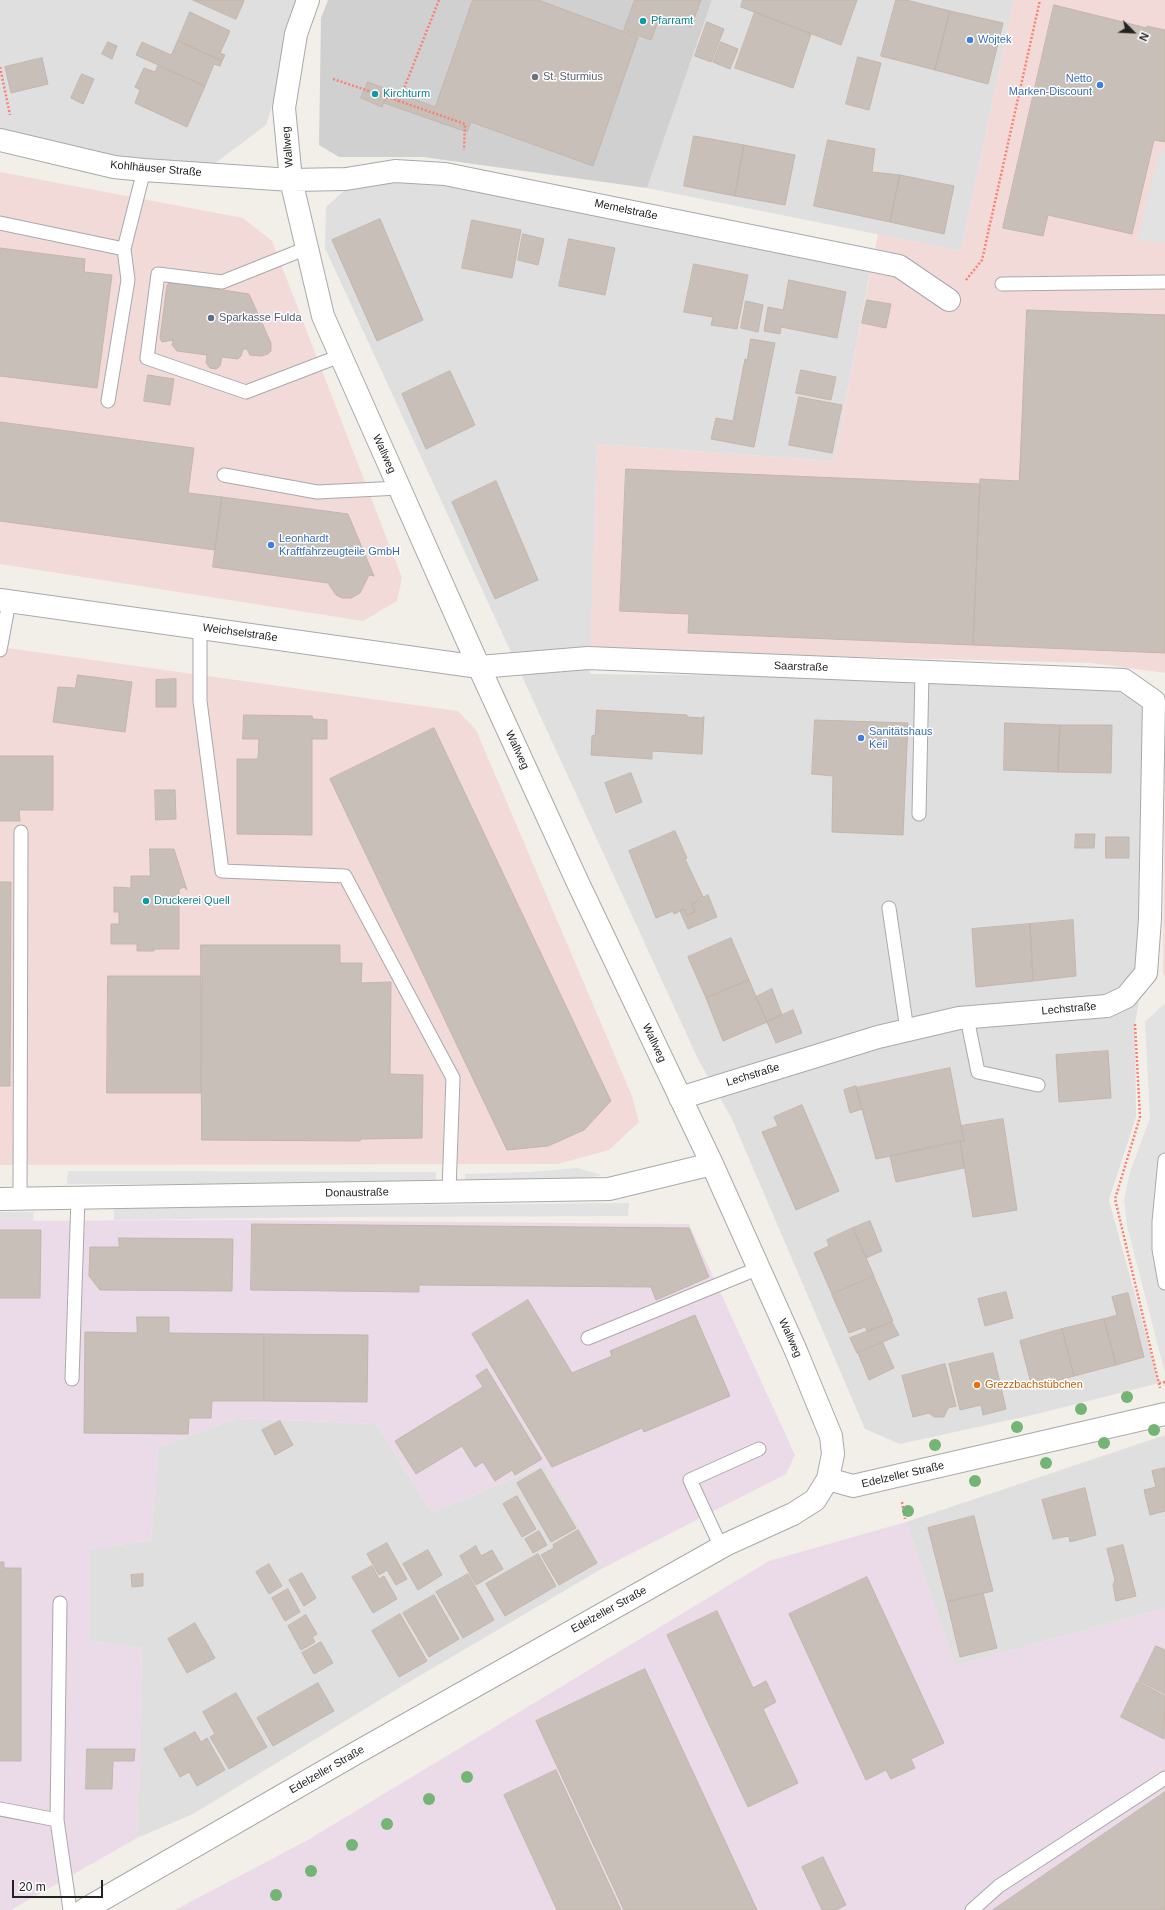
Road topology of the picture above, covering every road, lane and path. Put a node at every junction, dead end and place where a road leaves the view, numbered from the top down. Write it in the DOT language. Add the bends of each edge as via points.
graph roads {
  1 [pos="308,0"];
  2 [pos="439,0"];
  3 [pos="1040,0"];
  4 [pos="0,67"];
  5 [pos="333,80"];
  6 [pos="399,101"];
  7 [pos="10,116"];
  8 [pos="0,140"];
  9 [pos="464,150"];
  10 [pos="144,170"];
  11 [pos="291,180"];
  12 [pos="0,223"];
  13 [pos="307,248"];
  14 [pos="124,249"];
  15 [pos="1165,282"];
  16 [pos="1002,284"];
  17 [pos="949,300"];
  18 [pos="340,356"];
  19 [pos="108,401"];
  20 [pos="224,475"];
  21 [pos="400,488"];
  22 [pos="4,601"];
  23 [pos="200,628"];
  24 [pos="0,650"];
  25 [pos="479,667"];
  26 [pos="922,672"];
  27 [pos="1124,680"];
  28 [pos="1160,704"];
  29 [pos="919,814"];
  30 [pos="21,832"];
  31 [pos="889,908"];
  32 [pos="1126,997"];
  33 [pos="967,1018"];
  34 [pos="907,1030"];
  35 [pos="1038,1085"];
  36 [pos="680,1098"];
  37 [pos="1165,1160"];
  38 [pos="712,1164"];
  39 [pos="449,1191"];
  40 [pos="10,1198"];
  41 [pos="78,1198"];
  42 [pos="759,1268"];
  43 [pos="1165,1283"];
  44 [pos="588,1338"];
  45 [pos="72,1380"];
  46 [pos="1165,1382"];
  47 [pos="1165,1414"];
  48 [pos="759,1449"];
  49 [pos="828,1479"];
  50 [pos="721,1547"];
  51 [pos="60,1603"];
  52 [pos="1165,1778"];
  53 [pos="0,1808"];
  54 [pos="57,1820"];
  55 [pos="70,1910"];
  56 [pos="84,1910"];
  57 [pos="972,1910"];
  1 -- 11 [label="street, Wallweg" via="296,34 284,108"];
  2 -- 6 [label="path"];
  3 -- 17 [label="path" via="982,260"];
  4 -- 7 [label="path"];
  5 -- 6 [label="path"];
  6 -- 9 [label="path" via="465,124"];
  8 -- 10 [label="street, Kohlhäuser Straße" via="114,167"];
  10 -- 11 [label="street, Kohlhäuser Straße"];
  10 -- 14 [label="lane"];
  11 -- 13 [label="street, Wallweg"];
  11 -- 17 [label="street, Memelstraße" via="346,179 395,171 445,174 899,266"];
  12 -- 14 [label="lane"];
  13 -- 18 [label="street, Wallweg" via="323,316"];
  13 -- 18 [label="lane" via="222,282 158,274 147,358 246,392"];
  14 -- 19 [label="lane" via="128,280"];
  15 -- 16 [label="lane"];
  18 -- 21 [label="street, Wallweg"];
  20 -- 21 [label="lane" via="317,492"];
  21 -- 25 [label="street, Wallweg"];
  22 -- 23 [label="street, Weichselstraße"];
  22 -- 24 [label="lane"];
  23 -- 25 [label="street, Weichselstraße"];
  23 -- 39 [label="lane" via="200,701 222,871 345,876 453,1078"];
  25 -- 26 [label="street, Saarstraße" via="588,658"];
  25 -- 36 [label="street, Wallweg"];
  26 -- 27 [label="street, Saarstraße"];
  26 -- 29 [label="lane"];
  27 -- 28 [label="street, Lechstraße"];
  28 -- 32 [label="street, Lechstraße" via="1146,973"];
  30 -- 40 [label="lane"];
  31 -- 34 [label="lane"];
  32 -- 33 [label="street, Lechstraße" via="1106,1006"];
  32 -- 46 [label="path" via="1135,1024 1140,1117 1115,1199 1159,1383"];
  33 -- 34 [label="street, Lechstraße"];
  33 -- 35 [label="lane" via="978,1072"];
  34 -- 36 [label="street, Lechstraße"];
  36 -- 38 [label="street, Wallweg"];
  37 -- 43 [label="lane" via="1159,1222"];
  38 -- 39 [label="street, Donaustraße" via="609,1189"];
  38 -- 42 [label="street, Wallweg"];
  39 -- 41 [label="street, Donaustraße"];
  40 -- 41 [label="street, Donaustraße"];
  41 -- 45 [label="lane"];
  42 -- 44 [label="lane"];
  42 -- 49 [label="street, Wallweg" via="831,1436 833,1454"];
  47 -- 49 [label="street, Edelzeller Straße" via="853,1486"];
  48 -- 50 [label="lane" via="690,1480"];
  49 -- 50 [label="street, Edelzeller Straße" via="814,1500"];
  50 -- 56 [label="street, Edelzeller Straße"];
  51 -- 54 [label="lane"];
  52 -- 57 [label="lane" via="999,1886"];
  53 -- 54 [label="lane"];
  54 -- 55 [label="lane"];
}
